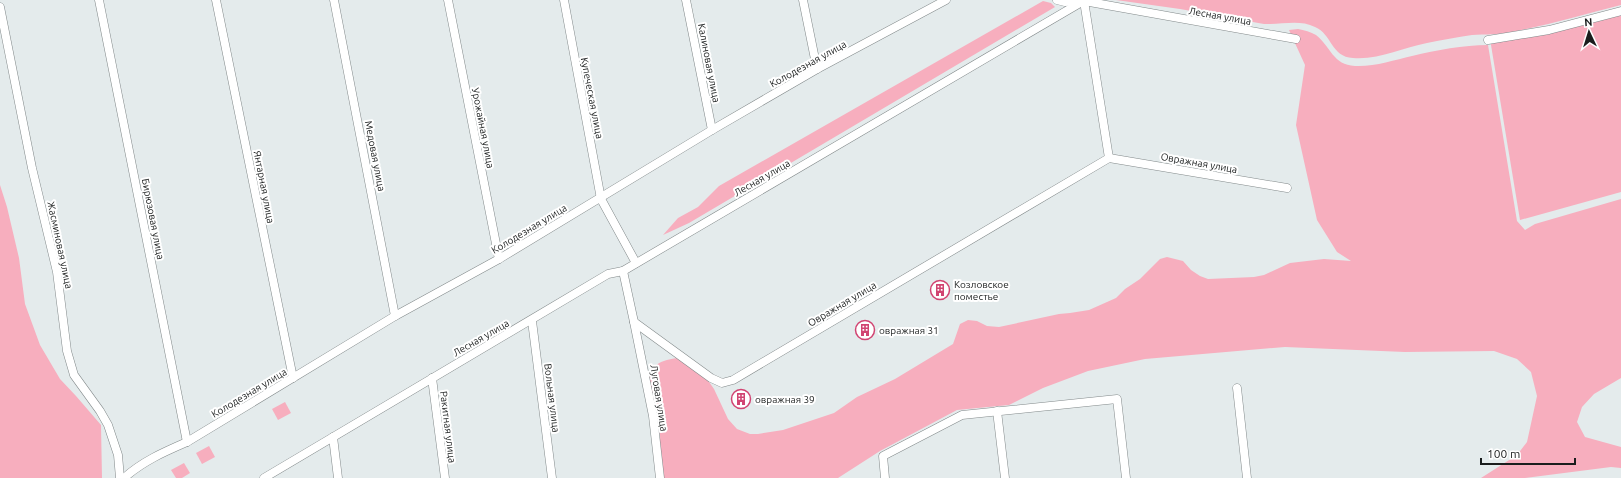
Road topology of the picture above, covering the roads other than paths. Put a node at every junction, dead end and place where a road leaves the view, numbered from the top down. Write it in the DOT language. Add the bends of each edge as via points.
graph roads {
  1 [pos="99,0"];
  2 [pos="216,0"];
  3 [pos="334,0"];
  4 [pos="448,0"];
  5 [pos="564,0"];
  6 [pos="686,0"];
  7 [pos="803,0"];
  8 [pos="946,0"];
  9 [pos="1057,0"];
  10 [pos="1085,1"];
  11 [pos="0,8"];
  12 [pos="1621,11"];
  13 [pos="1296,38"];
  14 [pos="1488,40"];
  15 [pos="817,69"];
  16 [pos="712,130"];
  17 [pos="1108,158"];
  18 [pos="1287,188"];
  19 [pos="601,199"];
  20 [pos="499,259"];
  21 [pos="636,263"];
  22 [pos="623,271"];
  23 [pos="395,316"];
  24 [pos="532,321"];
  25 [pos="634,322"];
  26 [pos="293,378"];
  27 [pos="432,378"];
  28 [pos="1237,388"];
  29 [pos="996,410"];
  30 [pos="332,437"];
  31 [pos="187,442"];
  32 [pos="120,478"];
  33 [pos="124,478"];
  34 [pos="264,478"];
  35 [pos="338,478"];
  36 [pos="444,478"];
  37 [pos="552,478"];
  38 [pos="660,478"];
  39 [pos="885,478"];
  40 [pos="1005,478"];
  41 [pos="1126,478"];
  42 [pos="1248,478"];
  1 -- 31 [label="street, Бирюзовая улица"];
  2 -- 26 [label="street, Янтарная улица"];
  3 -- 23 [label="street, Медовая улица"];
  4 -- 20 [label="street, Урожайная улица"];
  5 -- 19 [label="street, Купеческая улица"];
  6 -- 16 [label="street, Калиновая улица"];
  7 -- 15 [label="street"];
  8 -- 15 [label="street, Колодезная улица"];
  9 -- 10 [label="street"];
  10 -- 13 [label="street, Лесная улица"];
  10 -- 17 [label="street"];
  10 -- 21 [label="street, Лесная улица"];
  11 -- 32 [label="street, Жасминовая улица" via="56,272 67,351 74,375 108,425 118,455"];
  12 -- 14 [label="street" via="1549,30"];
  15 -- 16 [label="street, Колодезная улица"];
  16 -- 19 [label="street, Колодезная улица"];
  17 -- 18 [label="street, Овражная улица"];
  17 -- 25 [label="street, Овражная улица" via="733,380 722,383 711,378"];
  19 -- 20 [label="street, Колодезная улица"];
  19 -- 21 [label="street, Купеческая улица"];
  20 -- 23 [label="street, Колодезная улица"];
  21 -- 22 [label="street, Лесная улица"];
  22 -- 24 [label="street, Лесная улица" via="608,274"];
  22 -- 25 [label="street"];
  23 -- 26 [label="street, Колодезная улица"];
  24 -- 27 [label="street, Лесная улица"];
  24 -- 37 [label="street, Вольная улица"];
  25 -- 38 [label="street, Луговая улица" via="653,416"];
  26 -- 31 [label="street, Колодезная улица"];
  27 -- 30 [label="street, Лесная улица"];
  27 -- 36 [label="street, Ракитная улица"];
  28 -- 42 [label="street"];
  29 -- 39 [label="street" via="962,415 883,456"];
  29 -- 40 [label="street"];
  29 -- 41 [label="street" via="1117,399"];
  30 -- 34 [label="street, Лесная улица"];
  30 -- 35 [label="street"];
  31 -- 33 [label="street, Колодезная улица" via="158,454 136,467"];
}
